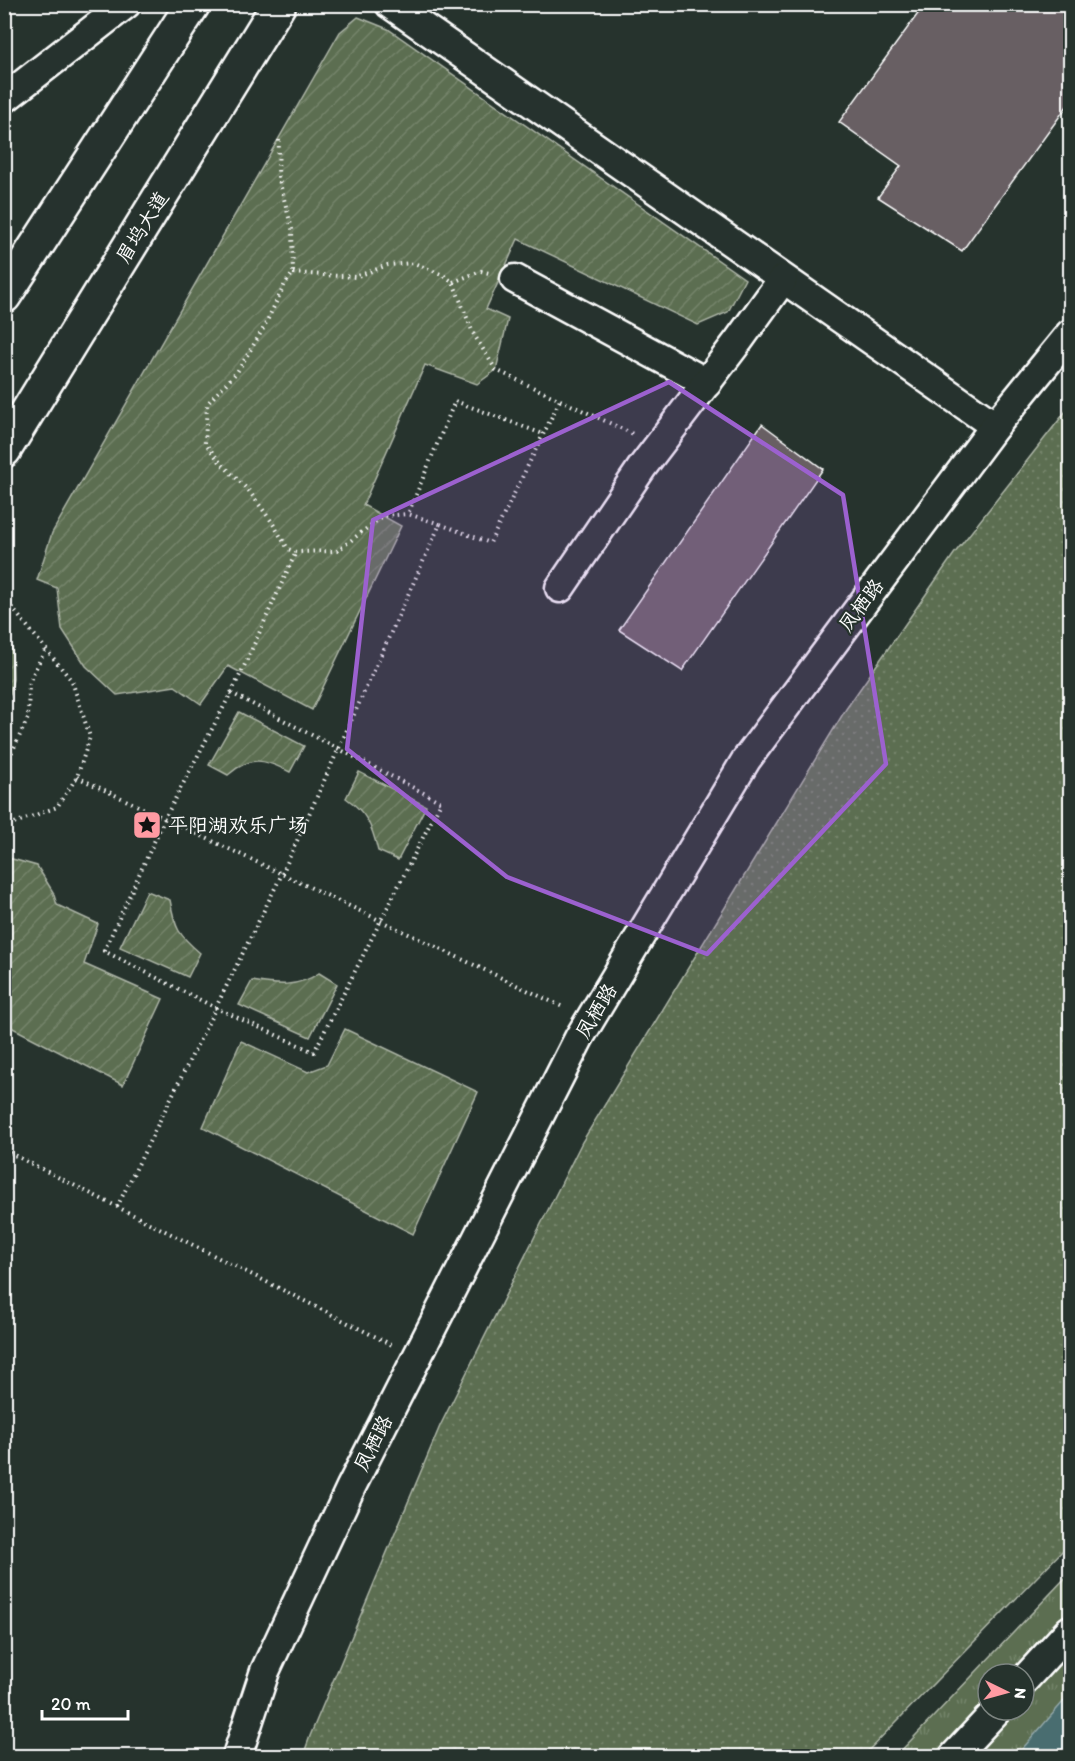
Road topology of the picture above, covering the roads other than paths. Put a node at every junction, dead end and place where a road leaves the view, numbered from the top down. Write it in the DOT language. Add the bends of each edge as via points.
graph roads {
  1 [pos="126,4"];
  2 [pos="193,4"];
  3 [pos="279,4"];
  4 [pos="390,4"];
  5 [pos="4,99"];
  6 [pos="515,279"];
  7 [pos="783,279"];
  8 [pos="4,296"];
  9 [pos="1071,334"];
  10 [pos="707,383"];
  11 [pos="994,426"];
  12 [pos="4,450"];
  13 [pos="560,588"];
  14 [pos="1071,1630"];
  15 [pos="1036,1667"];
  16 [pos="986,1722"];
  17 [pos="237,1756"];
  18 [pos="954,1756"];
  1 -- 5 [label="street"];
  2 -- 8 [label="main road"];
  3 -- 12 [label="main road, 眉坞大道"];
  4 -- 7 [label="street"];
  6 -- 10 [label="street"];
  7 -- 10 [label="street"];
  7 -- 11 [label="street"];
  9 -- 11 [label="street, 凤栖路"];
  10 -- 13 [label="street" via="643,466"];
  11 -- 17 [label="street, 凤栖路" via="746,760 579,1038 351,1487 265,1671"];
  14 -- 15 [label="street"];
  16 -- 18 [label="street"];
}
